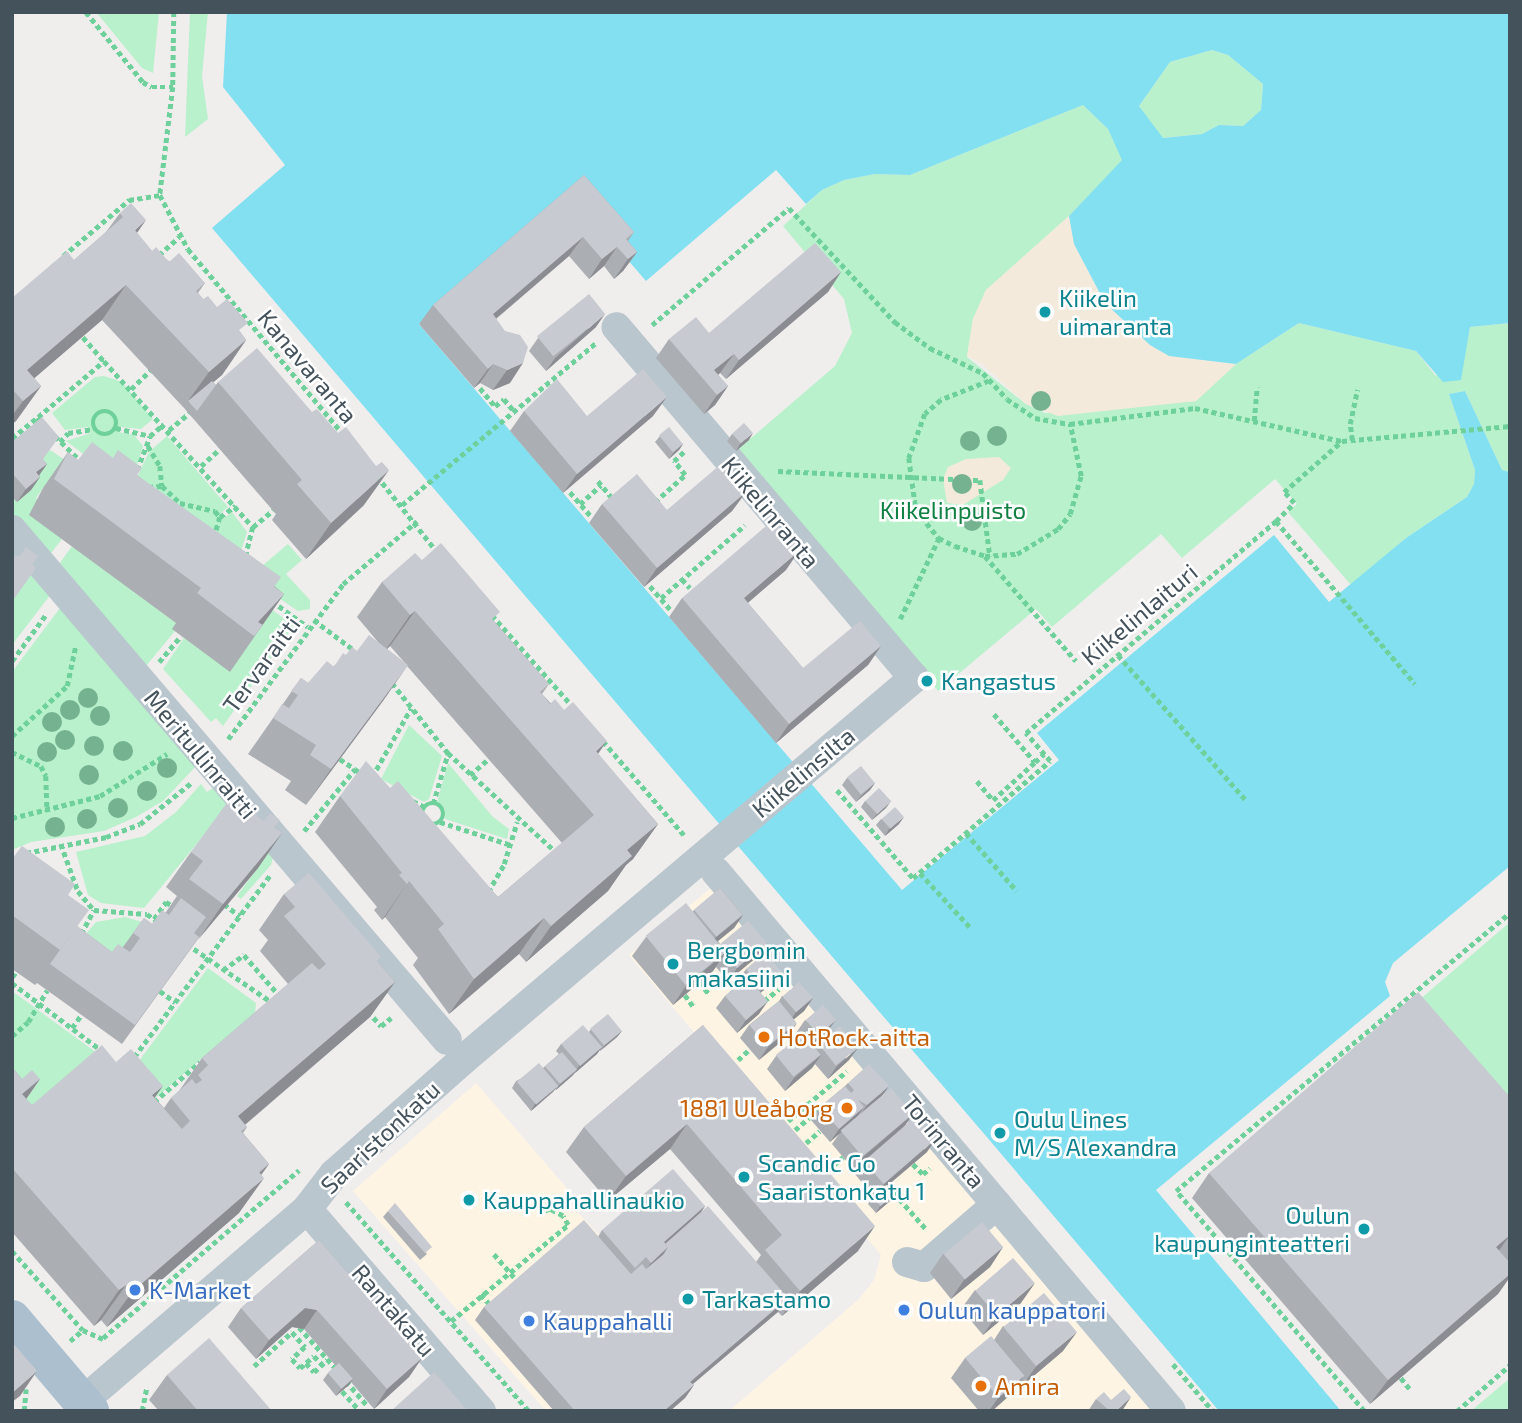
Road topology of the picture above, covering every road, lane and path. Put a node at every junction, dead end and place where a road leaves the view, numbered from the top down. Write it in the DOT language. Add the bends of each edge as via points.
graph roads {
  1 [pos="86,12"];
  2 [pos="174,12"];
  3 [pos="173,87"];
  4 [pos="160,195"];
  5 [pos="179,237"];
  6 [pos="153,261"];
  7 [pos="55,263"];
  8 [pos="623,336"];
  9 [pos="83,337"];
  10 [pos="268,345"];
  11 [pos="259,353"];
  12 [pos="104,361"];
  13 [pos="151,370"];
  14 [pos="553,377"];
  15 [pos="989,381"];
  16 [pos="559,385"];
  17 [pos="1257,387"];
  18 [pos="480,388"];
  19 [pos="131,389"];
  20 [pos="1357,390"];
  21 [pos="514,411"];
  22 [pos="189,413"];
  23 [pos="38,417"];
  24 [pos="1254,421"];
  25 [pos="164,424"];
  26 [pos="1070,424"];
  27 [pos="45,425"];
  28 [pos="1510,426"];
  29 [pos="116,428"];
  30 [pos="94,429"];
  31 [pos="169,430"];
  32 [pos="52,434"];
  33 [pos="150,436"];
  34 [pos="12,438"];
  35 [pos="1352,440"];
  36 [pos="349,441"];
  37 [pos="1342,441"];
  38 [pos="60,442"];
  39 [pos="148,446"];
  40 [pos="220,449"];
  41 [pos="684,452"];
  42 [pos="201,467"];
  43 [pos="90,468"];
  44 [pos="735,469"];
  45 [pos="376,473"];
  46 [pos="132,477"];
  47 [pos="908,478"];
  48 [pos="162,486"];
  49 [pos="143,492"];
  50 [pos="570,492"];
  51 [pos="620,493"];
  52 [pos="580,504"];
  53 [pos="402,505"];
  54 [pos="235,506"];
  55 [pos="273,510"];
  56 [pos="645,510"];
  57 [pos="220,517"];
  58 [pos="592,517"];
  59 [pos="416,521"];
  60 [pos="1276,521"];
  61 [pos="746,525"];
  62 [pos="253,527"];
  63 [pos="12,530"];
  64 [pos="939,538"];
  65 [pos="209,545"];
  66 [pos="988,556"];
  67 [pos="446,562"];
  68 [pos="240,568"];
  69 [pos="682,579"];
  70 [pos="650,586"];
  71 [pos="690,588"];
  72 [pos="63,591"];
  73 [pos="267,597"];
  74 [pos="661,598"];
  75 [pos="482,603"];
  76 [pos="671,610"];
  77 [pos="314,620"];
  78 [pos="308,627"];
  79 [pos="886,647"];
  80 [pos="1118,654"];
  81 [pos="364,658"];
  82 [pos="12,660"];
  83 [pos="74,660"];
  84 [pos="1076,661"];
  85 [pos="384,673"];
  86 [pos="914,678"];
  87 [pos="1415,684"];
  88 [pos="563,695"];
  89 [pos="558,700"];
  90 [pos="411,708"];
  91 [pos="994,714"];
  92 [pos="581,716"];
  93 [pos="12,736"];
  94 [pos="598,736"];
  95 [pos="187,738"];
  96 [pos="12,752"];
  97 [pos="447,753"];
  98 [pos="1044,754"];
  99 [pos="491,757"];
  100 [pos="340,759"];
  101 [pos="1035,762"];
  102 [pos="210,764"];
  103 [pos="355,769"];
  104 [pos="470,775"];
  105 [pos="371,779"];
  106 [pos="977,781"];
  107 [pos="382,785"];
  108 [pos="369,789"];
  109 [pos="837,790"];
  110 [pos="403,796"];
  111 [pos="1246,800"];
  112 [pos="433,804"];
  113 [pos="425,807"];
  114 [pos="47,811"];
  115 [pos="12,818"];
  116 [pos="517,822"];
  117 [pos="438,823"];
  118 [pos="966,833"];
  119 [pos="433,837"];
  120 [pos="61,844"];
  121 [pos="511,845"];
  122 [pos="286,855"];
  123 [pos="562,857"];
  124 [pos="12,858"];
  125 [pos="698,858"];
  126 [pos="920,873"];
  127 [pos="1017,891"];
  128 [pos="224,904"];
  129 [pos="170,905"];
  130 [pos="480,905"];
  131 [pos="94,910"];
  132 [pos="1510,912"];
  133 [pos="240,916"];
  134 [pos="154,919"];
  135 [pos="162,924"];
  136 [pos="970,927"];
  137 [pos="187,943"];
  138 [pos="74,947"];
  139 [pos="208,959"];
  140 [pos="223,970"];
  141 [pos="802,972"];
  142 [pos="737,979"];
  143 [pos="700,982"];
  144 [pos="12,983"];
  145 [pos="47,990"];
  146 [pos="160,991"];
  147 [pos="709,994"];
  148 [pos="685,995"];
  149 [pos="270,1001"];
  150 [pos="175,1002"];
  151 [pos="39,1003"];
  152 [pos="373,1003"];
  153 [pos="694,1006"];
  154 [pos="260,1009"];
  155 [pos="81,1015"];
  156 [pos="372,1015"];
  157 [pos="72,1028"];
  158 [pos="12,1036"];
  159 [pos="447,1040"];
  160 [pos="750,1049"];
  161 [pos="104,1052"];
  162 [pos="869,1052"];
  163 [pos="210,1053"];
  164 [pos="738,1060"];
  165 [pos="125,1068"];
  166 [pos="825,1104"];
  167 [pos="150,1106"];
  168 [pos="788,1121"];
  169 [pos="795,1130"];
  170 [pos="820,1131"];
  171 [pos="806,1143"];
  172 [pos="843,1157"];
  173 [pos="306,1163"];
  174 [pos="914,1164"];
  175 [pos="931,1167"];
  176 [pos="828,1170"];
  177 [pos="334,1174"];
  178 [pos="888,1186"];
  179 [pos="899,1198"];
  180 [pos="997,1204"];
  181 [pos="307,1209"];
  182 [pos="539,1214"];
  183 [pos="12,1251"];
  184 [pos="494,1254"];
  185 [pos="907,1262"];
  186 [pos="508,1271"];
  187 [pos="518,1282"];
  188 [pos="481,1294"];
  189 [pos="491,1306"];
  190 [pos="12,1319"];
  191 [pos="451,1321"];
  192 [pos="83,1330"];
  193 [pos="295,1336"];
  194 [pos="103,1338"];
  195 [pos="327,1360"];
  196 [pos="306,1363"];
  197 [pos="322,1364"];
  198 [pos="254,1366"];
  199 [pos="1510,1366"];
  200 [pos="1401,1378"];
  201 [pos="23,1381"];
  202 [pos="1410,1389"];
  203 [pos="342,1391"];
  204 [pos="81,1408"];
  205 [pos="23,1410"];
  206 [pos="362,1411"];
  207 [pos="481,1411"];
  208 [pos="530,1411"];
  209 [pos="1171,1411"];
  210 [pos="1364,1411"];
  211 [pos="1457,1411"];
  1 -- 3 [label="path" via="143,82 152,88"];
  2 -- 3 [label="path"];
  3 -- 4 [label="path"];
  4 -- 5 [label="path, Kanavaranta"];
  4 -- 7 [label="path" via="130,200"];
  5 -- 6 [label="path"];
  5 -- 10 [label="path, Kanavaranta"];
  8 -- 14 [label="path"];
  8 -- 15 [label="path" via="789,208 895,322"];
  8 -- 44 [label="street, Kiikelinranta"];
  9 -- 12 [label="path"];
  10 -- 11 [label="path"];
  10 -- 36 [label="path, Kanavaranta"];
  12 -- 19 [label="path"];
  12 -- 23 [label="path"];
  13 -- 19 [label="path"];
  14 -- 16 [label="path"];
  14 -- 21 [label="path"];
  15 -- 26 [label="path" via="1020,410 1051,423"];
  15 -- 47 [label="path" via="941,400 925,414 915,433"];
  17 -- 24 [label="path"];
  18 -- 21 [label="path" via="495,406 504,399"];
  19 -- 25 [label="path"];
  20 -- 35 [label="path" via="1350,424"];
  21 -- 53 [label="path"];
  22 -- 31 [label="path"];
  23 -- 27 [label="path"];
  23 -- 34 [label="path"];
  24 -- 26 [label="path" via="1195,408"];
  24 -- 37 [label="path"];
  25 -- 31 [label="path"];
  25 -- 33 [label="path"];
  26 -- 66 [label="path" via="1081,475 1070,513 1043,542 1017,554"];
  28 -- 35 [label="path"];
  29 -- 30 [label="path" via="104,435"];
  29 -- 30 [label="path" via="117,418 106,410 95,416"];
  29 -- 33 [label="path"];
  30 -- 38 [label="path" via="68,433"];
  31 -- 42 [label="path"];
  32 -- 38 [label="path"];
  33 -- 39 [label="path"];
  35 -- 37 [label="path"];
  37 -- 60 [label="path" via="1284,492 1294,503"];
  38 -- 43 [label="path"];
  39 -- 46 [label="path"];
  39 -- 48 [label="path" via="160,466"];
  40 -- 42 [label="path"];
  41 -- 56 [label="path" via="674,461 685,475"];
  42 -- 54 [label="path"];
  44 -- 47 [label="path"];
  44 -- 79 [label="street, Kiikelinranta"];
  45 -- 53 [label="path"];
  47 -- 64 [label="path" via="916,510"];
  47 -- 66 [label="path" via="980,480"];
  48 -- 49 [label="path"];
  48 -- 57 [label="path" via="180,503 212,508"];
  50 -- 52 [label="path"];
  51 -- 52 [label="path" via="614,499 600,483"];
  52 -- 58 [label="path"];
  53 -- 59 [label="path"];
  54 -- 57 [label="path"];
  54 -- 62 [label="path"];
  55 -- 62 [label="path"];
  57 -- 65 [label="path"];
  59 -- 67 [label="path" via="419,532"];
  59 -- 77 [label="path, Tervaraitti" via="343,584"];
  60 -- 80 [label="path, Kiikelinlaituri"];
  60 -- 87 [label="path"];
  61 -- 69 [label="path"];
  62 -- 68 [label="path"];
  63 -- 72 [label="street, Meritullinraitti"];
  64 -- 66 [label="path"];
  64 -- 79 [label="path"];
  66 -- 84 [label="path"];
  69 -- 71 [label="path"];
  69 -- 74 [label="path"];
  70 -- 74 [label="path"];
  72 -- 82 [label="path"];
  72 -- 95 [label="street, Meritullinraitti"];
  73 -- 78 [label="path"];
  74 -- 76 [label="path"];
  75 -- 88 [label="path"];
  77 -- 78 [label="path, Tervaraitti"];
  77 -- 81 [label="path"];
  78 -- 102 [label="path, Tervaraitti"];
  79 -- 86 [label="street, Kiikelinranta"];
  80 -- 98 [label="path, Kiikelinlaituri" via="1026,733"];
  80 -- 111 [label="path"];
  83 -- 93 [label="path" via="57,698"];
  85 -- 90 [label="path"];
  86 -- 125 [label="street, Kiikelinsilta"];
  88 -- 89 [label="path"];
  88 -- 92 [label="path"];
  90 -- 97 [label="path"];
  90 -- 105 [label="path"];
  91 -- 101 [label="path"];
  94 -- 125 [label="path"];
  95 -- 102 [label="street, Meritullinraitti"];
  95 -- 114 [label="path" via="129,782 76,805"];
  96 -- 114 [label="path" via="41,766 46,776"];
  97 -- 104 [label="path"];
  97 -- 112 [label="path"];
  98 -- 101 [label="path"];
  98 -- 118 [label="path" via="1050,761"];
  99 -- 104 [label="path"];
  100 -- 103 [label="path"];
  101 -- 106 [label="path" via="993,800"];
  102 -- 120 [label="path, Tervaraitti" via="170,805 140,824 106,837"];
  102 -- 122 [label="street, Meritullinraitti"];
  103 -- 105 [label="path"];
  103 -- 122 [label="path"];
  104 -- 116 [label="path"];
  105 -- 107 [label="path"];
  105 -- 108 [label="path"];
  109 -- 126 [label="path" via="913,878"];
  110 -- 113 [label="path"];
  112 -- 113 [label="path"];
  112 -- 117 [label="path" via="443,811"];
  113 -- 117 [label="path" via="424,820"];
  114 -- 115 [label="path"];
  116 -- 121 [label="path"];
  116 -- 123 [label="path"];
  117 -- 119 [label="path"];
  117 -- 121 [label="path"];
  118 -- 126 [label="path"];
  118 -- 127 [label="path"];
  120 -- 124 [label="path, Tervaraitti"];
  120 -- 131 [label="path" via="78,891"];
  121 -- 130 [label="path"];
  122 -- 133 [label="path"];
  122 -- 159 [label="street, Meritullinraitti"];
  125 -- 141 [label="street, Torinranta"];
  125 -- 177 [label="street, Saaristonkatu"];
  126 -- 136 [label="path"];
  128 -- 133 [label="path"];
  129 -- 134 [label="path" via="166,902"];
  131 -- 134 [label="path"];
  131 -- 138 [label="path"];
  132 -- 210 [label="path" via="1176,1191"];
  133 -- 139 [label="path"];
  134 -- 135 [label="path"];
  137 -- 139 [label="path"];
  139 -- 140 [label="path"];
  139 -- 150 [label="path"];
  140 -- 149 [label="path"];
  140 -- 149 [label="path" via="244,955 279,992"];
  141 -- 142 [label="path" via="760,1005"];
  141 -- 162 [label="street, Torinranta"];
  143 -- 147 [label="path"];
  144 -- 151 [label="path"];
  145 -- 151 [label="path"];
  146 -- 150 [label="path"];
  148 -- 153 [label="path"];
  149 -- 154 [label="path"];
  150 -- 165 [label="path"];
  151 -- 157 [label="path"];
  151 -- 158 [label="path" via="28,1022"];
  152 -- 156 [label="path"];
  155 -- 157 [label="path"];
  157 -- 161 [label="path"];
  160 -- 164 [label="path"];
  162 -- 168 [label="path"];
  162 -- 180 [label="street, Torinranta"];
  163 -- 167 [label="path"];
  166 -- 169 [label="path"];
  170 -- 171 [label="path"];
  172 -- 176 [label="path"];
  173 -- 194 [label="path"];
  174 -- 175 [label="path" via="923,1174"];
  177 -- 181 [label="street, Saaristonkatu"];
  177 -- 191 [label="path" via="348,1189 346,1203"];
  178 -- 179 [label="path"];
  180 -- 185 [label="street" via="923,1267"];
  180 -- 209 [label="street, Torinranta"];
  181 -- 204 [label="street, Saaristonkatu"];
  181 -- 207 [label="street, Rantakatu"];
  182 -- 186 [label="path" via="550,1209 568,1225"];
  183 -- 192 [label="path"];
  184 -- 186 [label="path"];
  186 -- 187 [label="path"];
  186 -- 188 [label="path"];
  188 -- 189 [label="path"];
  188 -- 191 [label="path"];
  190 -- 204 [label="main road"];
  191 -- 208 [label="path"];
  193 -- 195 [label="path" via="301,1329"];
  193 -- 196 [label="path" via="305,1347 292,1359 300,1368"];
  193 -- 198 [label="path" via="292,1332"];
  195 -- 197 [label="path"];
  195 -- 206 [label="path" via="368,1404"];
  196 -- 197 [label="path" via="314,1371"];
  196 -- 197 [label="path" via="314,1356"];
  199 -- 211 [label="path"];
  200 -- 202 [label="path"];
  201 -- 205 [label="path" via="28,1398"];
  203 -- 206 [label="path"];
}
